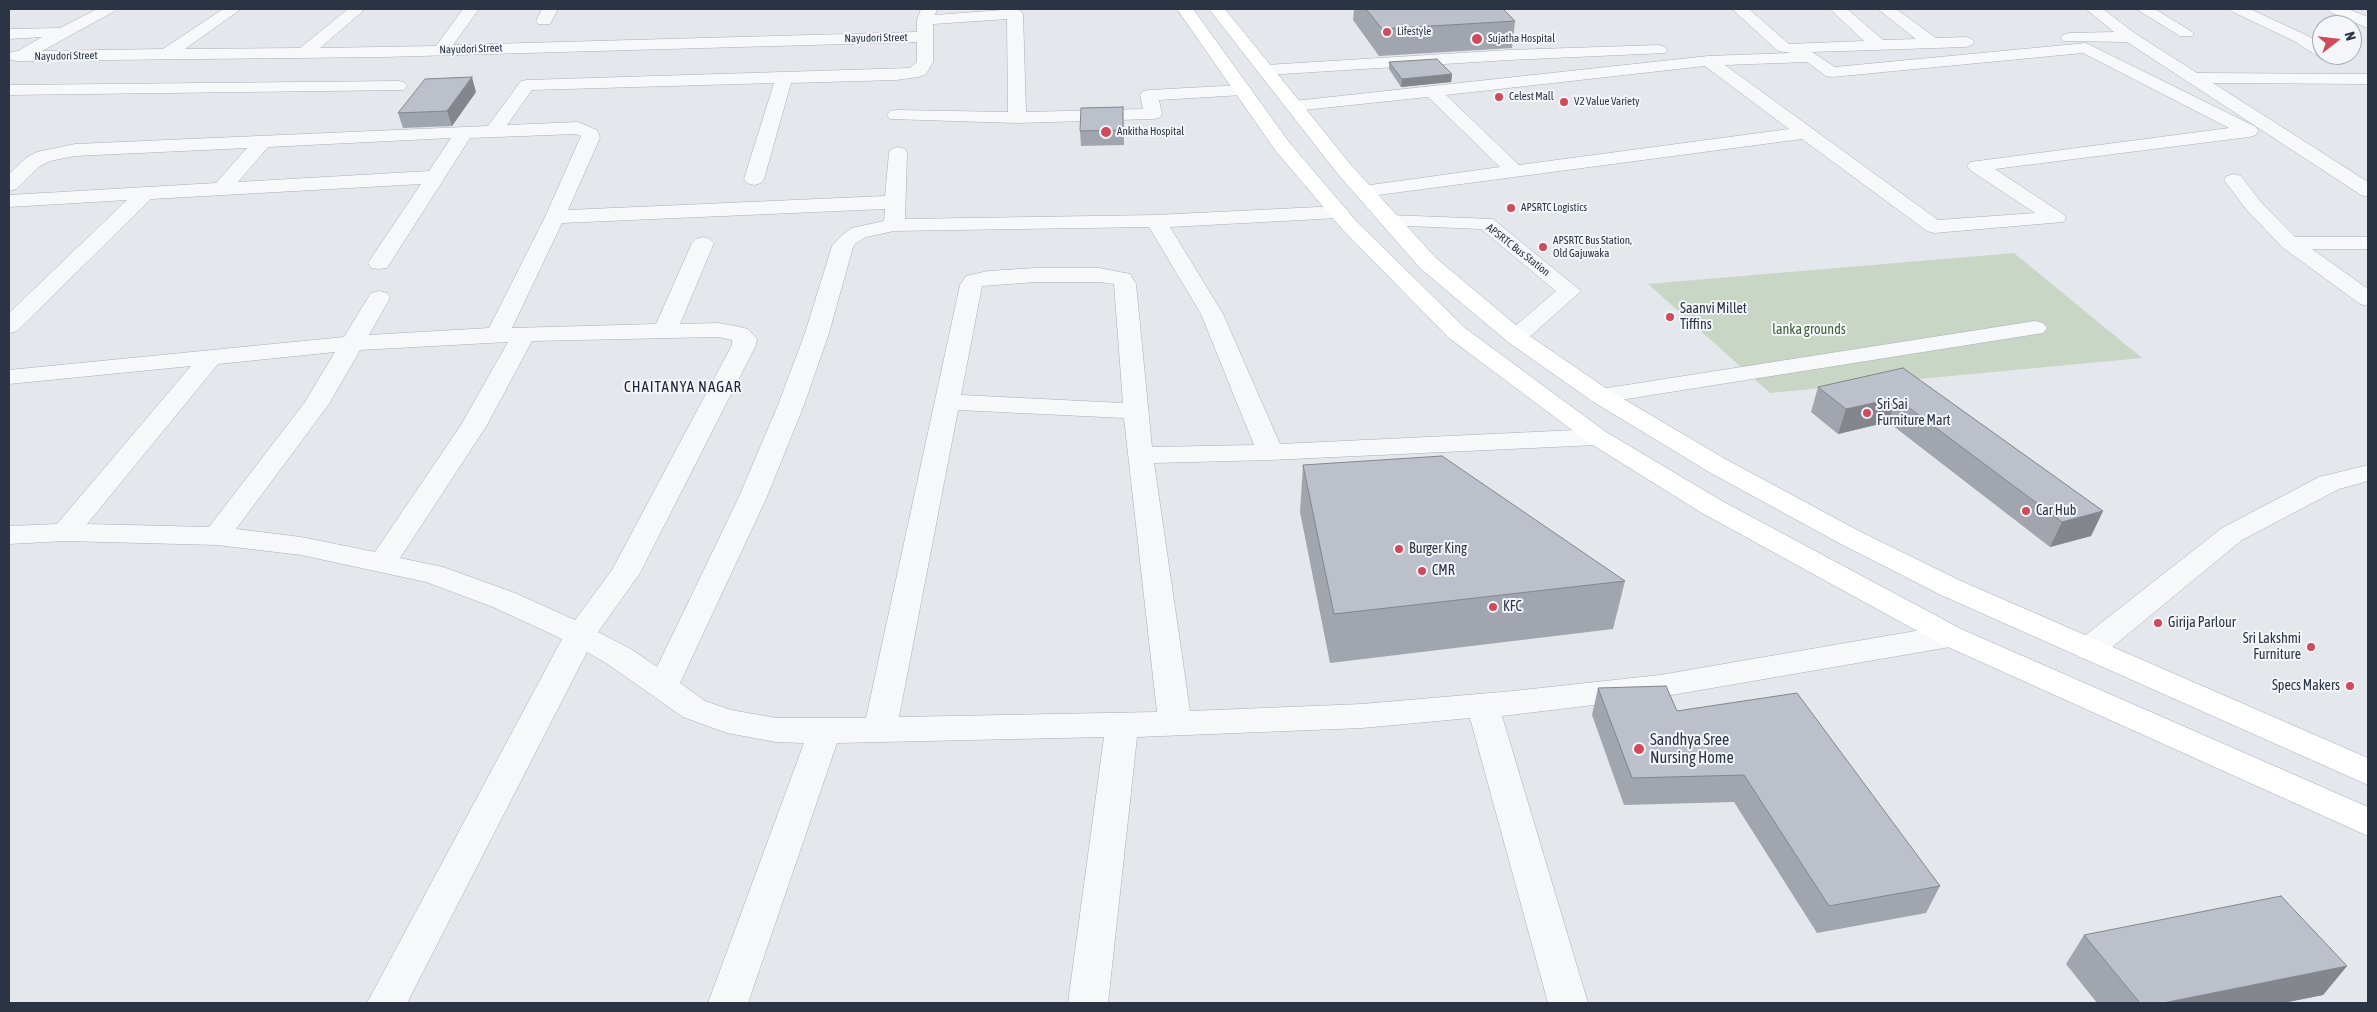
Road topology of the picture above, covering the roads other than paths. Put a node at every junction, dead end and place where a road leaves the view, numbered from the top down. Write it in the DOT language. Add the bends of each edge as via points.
graph roads {
  1 [pos="108,9"];
  2 [pos="233,9"];
  3 [pos="471,9"];
  4 [pos="1185,9"];
  5 [pos="1217,9"];
  6 [pos="1740,9"];
  7 [pos="1838,9"];
  8 [pos="1886,9"];
  9 [pos="2094,9"];
  10 [pos="2144,9"];
  11 [pos="2238,9"];
  12 [pos="2335,9"];
  13 [pos="355,11"];
  14 [pos="1014,11"];
  15 [pos="926,22"];
  16 [pos="2368,23"];
  17 [pos="67,32"];
  18 [pos="2186,33"];
  19 [pos="9,34"];
  20 [pos="2130,37"];
  21 [pos="1932,43"];
  22 [pos="1879,45"];
  23 [pos="2312,45"];
  24 [pos="1784,48"];
  25 [pos="441,50"];
  26 [pos="304,53"];
  27 [pos="166,55"];
  28 [pos="13,59"];
  29 [pos="1708,61"];
  30 [pos="2345,65"];
  31 [pos="1266,70"];
  32 [pos="784,78"];
  33 [pos="2192,78"];
  34 [pos="2368,79"];
  35 [pos="398,86"];
  36 [pos="9,90"];
  37 [pos="1243,90"];
  38 [pos="1432,91"];
  39 [pos="1294,106"];
  40 [pos="896,115"];
  41 [pos="1017,118"];
  42 [pos="464,132"];
  43 [pos="493,132"];
  44 [pos="1804,133"];
  45 [pos="262,142"];
  46 [pos="898,153"];
  47 [pos="1515,171"];
  48 [pos="435,177"];
  49 [pos="754,179"];
  50 [pos="2234,180"];
  51 [pos="9,185"];
  52 [pos="222,189"];
  53 [pos="1363,191"];
  54 [pos="2368,191"];
  55 [pos="145,194"];
  56 [pos="9,201"];
  57 [pos="1339,212"];
  58 [pos="895,214"];
  59 [pos="555,217"];
  60 [pos="1156,221"];
  61 [pos="1389,221"];
  62 [pos="2368,242"];
  63 [pos="703,243"];
  64 [pos="2289,243"];
  65 [pos="379,263"];
  66 [pos="379,298"];
  67 [pos="2368,299"];
  68 [pos="9,326"];
  69 [pos="2035,328"];
  70 [pos="665,330"];
  71 [pos="524,335"];
  72 [pos="497,336"];
  73 [pos="1516,337"];
  74 [pos="354,342"];
  75 [pos="212,356"];
  76 [pos="9,377"];
  77 [pos="1601,396"];
  78 [pos="946,402"];
  79 [pos="1135,411"];
  80 [pos="1597,437"];
  81 [pos="1270,452"];
  82 [pos="1140,455"];
  83 [pos="2368,473"];
  84 [pos="65,532"];
  85 [pos="9,535"];
  86 [pos="217,536"];
  87 [pos="383,562"];
  88 [pos="580,635"];
  89 [pos="1950,636"];
  90 [pos="2089,649"];
  91 [pos="662,688"];
  92 [pos="1483,706"];
  93 [pos="1175,724"];
  94 [pos="1122,725"];
  95 [pos="880,730"];
  96 [pos="825,731"];
  97 [pos="2368,772"];
  98 [pos="2368,822"];
  99 [pos="387,1003"];
  100 [pos="728,1003"];
  101 [pos="1088,1003"];
  102 [pos="1568,1003"];
  1 -- 17 [label="street"];
  2 -- 27 [label="street"];
  3 -- 25 [label="street"];
  4 -- 37 [label="main road"];
  5 -- 31 [label="main road"];
  6 -- 24 [label="street"];
  7 -- 22 [label="street"];
  8 -- 21 [label="street"];
  9 -- 20 [label="street"];
  10 -- 18 [label="street"];
  11 -- 23 [label="street"];
  12 -- 16 [label="street"];
  13 -- 26 [label="street"];
  14 -- 15 [label="street, Nayudori Street"];
  14 -- 41 [label="street"];
  15 -- 25 [label="street, Nayudori Street"];
  15 -- 32 [label="street" via="925,62 920,70 913,73"];
  17 -- 19 [label="street"];
  17 -- 28 [label="street"];
  20 -- 21 [label="street"];
  20 -- 33 [label="street"];
  21 -- 22 [label="street"];
  22 -- 24 [label="street"];
  24 -- 31 [label="street" via="1509,55"];
  25 -- 26 [label="street, Nayudori Street"];
  26 -- 27 [label="street, Nayudori Street"];
  27 -- 28 [label="street, Nayudori Street"];
  29 -- 38 [label="street"];
  29 -- 44 [label="street"];
  29 -- 44 [label="street" via="1811,58 1832,72 2086,48 2249,131 1977,166 2056,218 1934,227"];
  30 -- 34 [label="street"];
  31 -- 39 [label="main road"];
  32 -- 43 [label="street" via="528,85"];
  32 -- 49 [label="street"];
  33 -- 34 [label="street"];
  33 -- 54 [label="street"];
  35 -- 36 [label="street"];
  37 -- 41 [label="street" via="1148,95 1153,114"];
  37 -- 57 [label="main road" via="1282,146"];
  38 -- 39 [label="street"];
  38 -- 47 [label="street"];
  39 -- 53 [label="main road"];
  40 -- 41 [label="street"];
  42 -- 43 [label="street"];
  42 -- 45 [label="street"];
  42 -- 48 [label="street"];
  43 -- 59 [label="street" via="578,128 590,134"];
  44 -- 47 [label="street"];
  45 -- 51 [label="street" via="55,153 33,162"];
  45 -- 52 [label="street"];
  46 -- 58 [label="street"];
  47 -- 53 [label="street"];
  48 -- 52 [label="street"];
  48 -- 65 [label="street"];
  50 -- 64 [label="street"];
  52 -- 55 [label="street"];
  53 -- 61 [label="main road"];
  55 -- 56 [label="street"];
  55 -- 68 [label="street"];
  57 -- 60 [label="street"];
  57 -- 80 [label="main road" via="1457,333"];
  58 -- 59 [label="street"];
  58 -- 60 [label="street"];
  58 -- 91 [label="street" via="860,232 843,246 817,333 784,422 727,554"];
  59 -- 72 [label="street"];
  60 -- 81 [label="street" via="1212,314"];
  61 -- 73 [label="main road" via="1428,263"];
  61 -- 73 [label="street, APSRTC Bus Station" via="1486,223 1570,291"];
  62 -- 64 [label="street"];
  63 -- 70 [label="street"];
  64 -- 67 [label="street"];
  66 -- 74 [label="street"];
  69 -- 77 [label="street"];
  70 -- 71 [label="street"];
  70 -- 88 [label="street" via="730,331 745,339 625,573"];
  71 -- 72 [label="street"];
  71 -- 87 [label="street" via="474,425"];
  72 -- 74 [label="street"];
  73 -- 77 [label="main road"];
  74 -- 75 [label="street"];
  74 -- 86 [label="street" via="316,404"];
  75 -- 76 [label="street"];
  75 -- 84 [label="street"];
  77 -- 90 [label="main road" via="1718,466 1849,537 1951,588"];
  78 -- 79 [label="street"];
  78 -- 79 [label="street" via="974,281 999,277 1099,275 1118,277 1125,284"];
  78 -- 95 [label="street"];
  79 -- 82 [label="street"];
  80 -- 81 [label="street"];
  80 -- 89 [label="main road" via="1712,508"];
  81 -- 82 [label="street"];
  82 -- 93 [label="street"];
  83 -- 90 [label="street" via="2330,483 2232,534"];
  84 -- 85 [label="street"];
  84 -- 86 [label="street"];
  86 -- 87 [label="street" via="301,546"];
  87 -- 88 [label="street" via="451,580"];
  88 -- 91 [label="street" via="620,657"];
  88 -- 99 [label="street"];
  89 -- 92 [label="street" via="1660,686"];
  89 -- 98 [label="main road"];
  90 -- 97 [label="main road"];
  91 -- 96 [label="street" via="694,709 726,721 776,730"];
  92 -- 93 [label="street" via="1362,716"];
  92 -- 102 [label="street"];
  93 -- 94 [label="street"];
  94 -- 95 [label="street"];
  94 -- 101 [label="street"];
  95 -- 96 [label="street"];
  96 -- 100 [label="street"];
}
